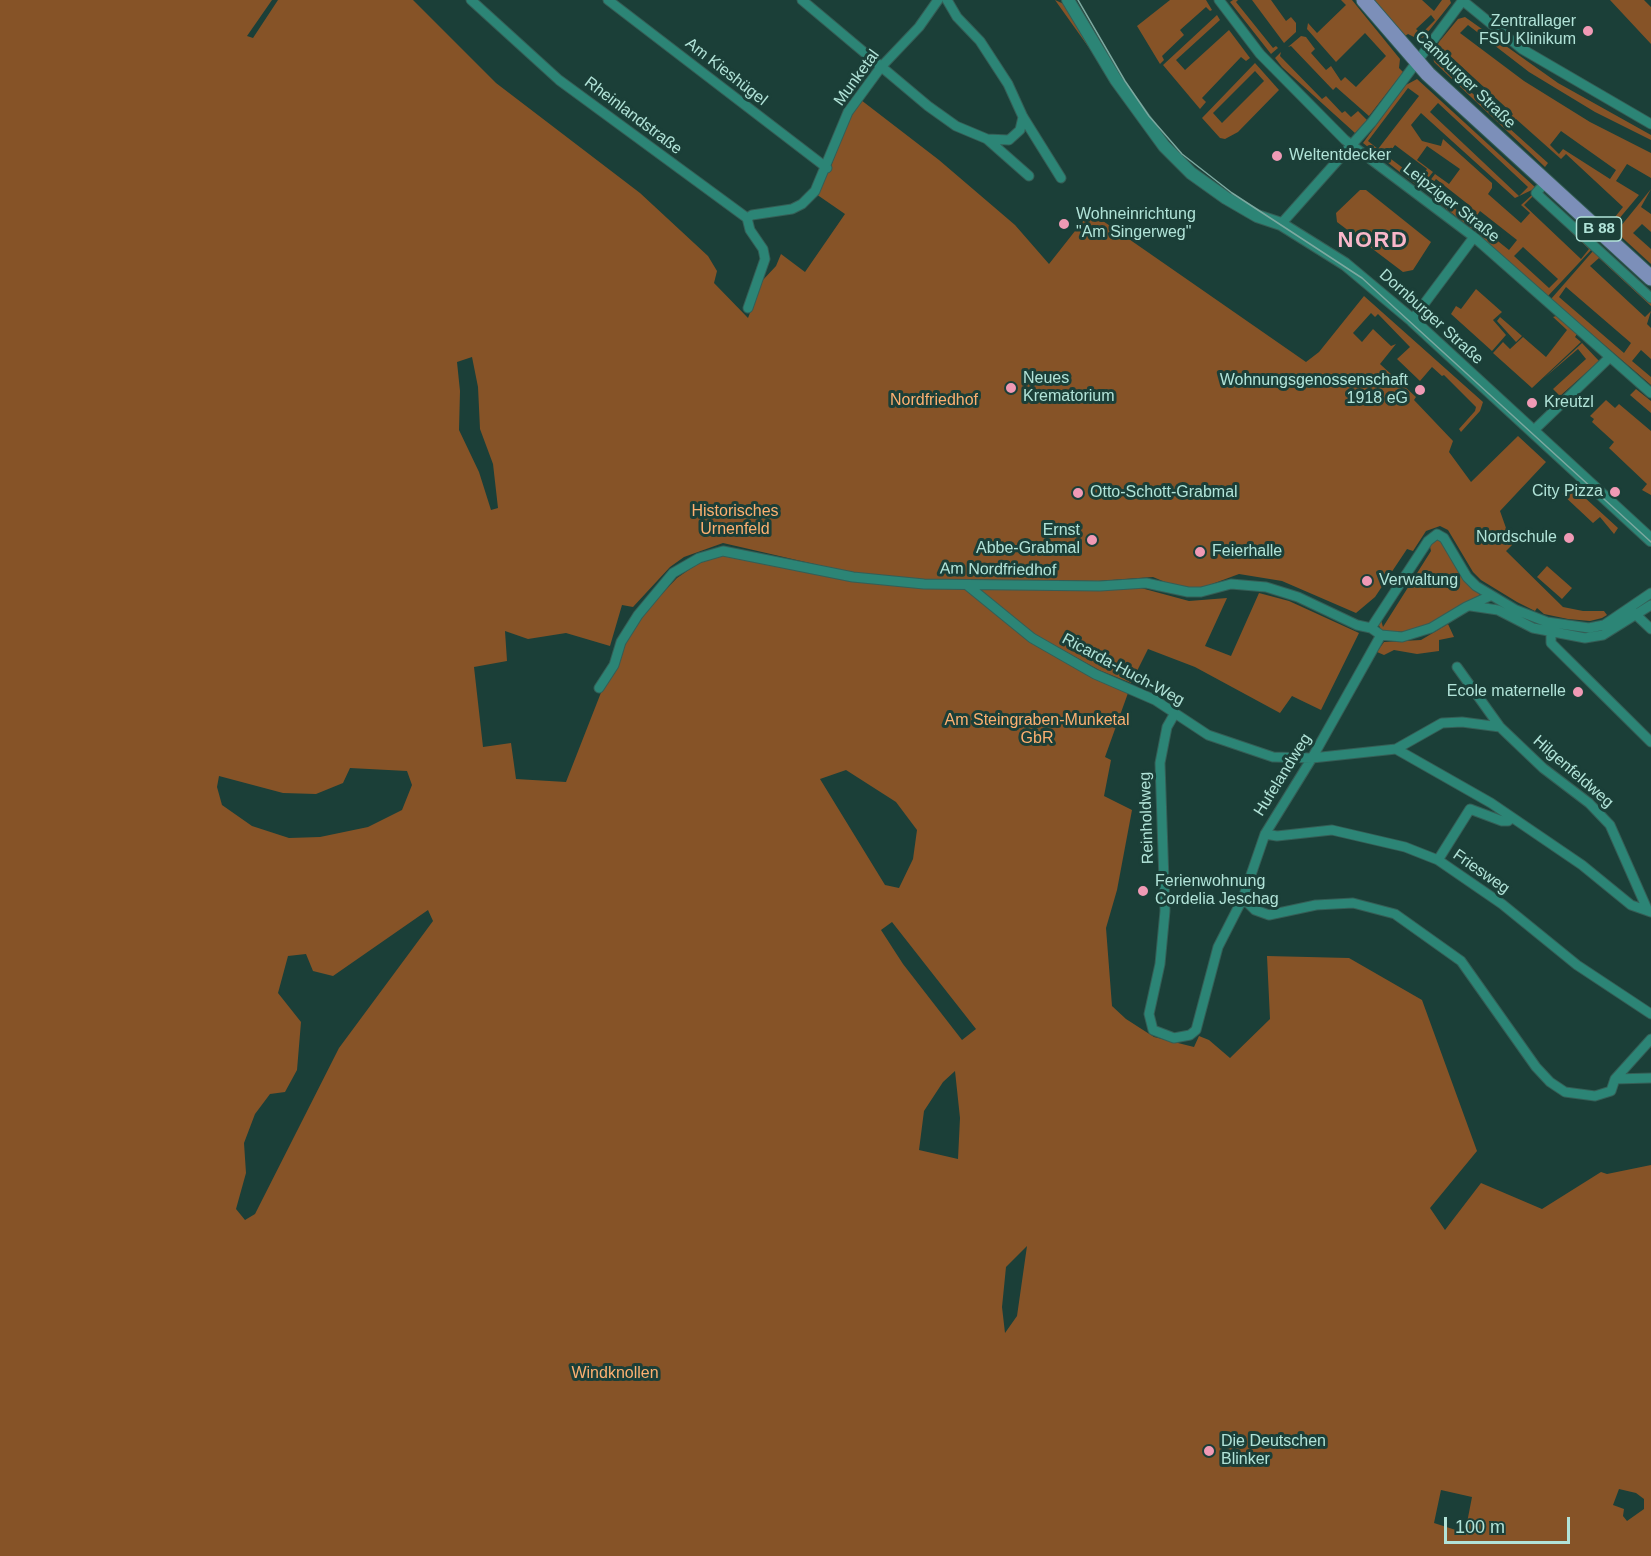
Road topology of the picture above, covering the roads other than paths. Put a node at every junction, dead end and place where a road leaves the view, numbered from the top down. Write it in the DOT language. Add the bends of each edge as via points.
graph roads {
  1 [pos="471,0"];
  2 [pos="608,0"];
  3 [pos="802,0"];
  4 [pos="938,0"];
  5 [pos="946,0"];
  6 [pos="1068,0"];
  7 [pos="1219,0"];
  8 [pos="1364,0"];
  9 [pos="1462,0"];
  10 [pos="1415,61"];
  11 [pos="881,67"];
  12 [pos="1023,117"];
  13 [pos="1651,124"];
  14 [pos="987,139"];
  15 [pos="1352,145"];
  16 [pos="826,168"];
  17 [pos="1029,176"];
  18 [pos="1061,178"];
  19 [pos="1547,181"];
  20 [pos="747,218"];
  21 [pos="1281,224"];
  22 [pos="1607,236"];
  23 [pos="1474,237"];
  24 [pos="1595,247"];
  25 [pos="1651,278"];
  26 [pos="1651,298"];
  27 [pos="748,308"];
  28 [pos="1412,321"];
  29 [pos="1609,358"];
  30 [pos="1651,393"];
  31 [pos="1532,432"];
  32 [pos="1651,540"];
  33 [pos="967,585"];
  34 [pos="1651,593"];
  35 [pos="1490,596"];
  36 [pos="1651,605"];
  37 [pos="1466,607"];
  38 [pos="1633,612"];
  39 [pos="1371,628"];
  40 [pos="1651,629"];
  41 [pos="1551,633"];
  42 [pos="1381,635"];
  43 [pos="1457,667"];
  44 [pos="599,688"];
  45 [pos="1175,713"];
  46 [pos="1500,727"];
  47 [pos="1651,742"];
  48 [pos="1396,749"];
  49 [pos="1312,758"];
  50 [pos="1511,818"];
  51 [pos="1265,834"];
  52 [pos="1438,860"];
  53 [pos="1243,898"];
  54 [pos="1650,911"];
  55 [pos="1651,1014"];
  56 [pos="1153,1030"];
  57 [pos="1651,1039"];
  58 [pos="1651,1078"];
  59 [pos="1615,1079"];
  1 -- 20 [label="street, Rheinlandstraße" via="560,80"];
  2 -- 16 [label="street, Am Kieshügel"];
  3 -- 11 [label="street"];
  4 -- 11 [label="street, Munketal" via="919,27"];
  5 -- 12 [label="street" via="980,41 1008,84"];
  6 -- 21 [label="street, Dornburger Straße" via="1116,80 1182,165 1226,198 1257,216"];
  7 -- 15 [label="street, Leipziger Straße" via="1260,54"];
  8 -- 10 [label="main road, Camburger Straße / B 88"];
  9 -- 10 [label="street"];
  9 -- 13 [label="street" via="1522,49"];
  10 -- 15 [label="street"];
  10 -- 19 [label="main road, Camburger Straße / B 88"];
  11 -- 14 [label="street" via="956,126"];
  11 -- 16 [label="street, Munketal" via="848,112"];
  12 -- 14 [label="street" via="1020,130 1009,140"];
  12 -- 18 [label="street"];
  14 -- 17 [label="street"];
  15 -- 21 [label="street"];
  15 -- 23 [label="street, Leipziger Straße"];
  16 -- 20 [label="street, Munketal" via="815,191 802,204"];
  19 -- 22 [label="main road, Camburger Straße / B 88"];
  19 -- 24 [label="street" via="1536,193"];
  20 -- 27 [label="street" via="765,259"];
  21 -- 28 [label="street, Dornburger Straße" via="1345,264"];
  22 -- 24 [label="street"];
  22 -- 25 [label="main road, Camburger Straße / B 88"];
  23 -- 28 [label="street"];
  23 -- 29 [label="street, Leipziger Straße"];
  24 -- 26 [label="street"];
  28 -- 31 [label="street, Dornburger Straße"];
  29 -- 30 [label="street, Leipziger Straße"];
  29 -- 31 [label="street"];
  31 -- 32 [label="street, Dornburger Straße"];
  33 -- 39 [label="street, Am Nordfriedhof" via="1146,583 1188,592 1231,584 1266,587"];
  33 -- 44 [label="street, Am Nordfriedhof" via="853,577 723,551 699,558 673,573 621,642 614,665"];
  33 -- 45 [label="street, Ricarda-Huch-Weg" via="1032,638"];
  34 -- 38 [label="street"];
  35 -- 37 [label="street"];
  35 -- 38 [label="street" via="1532,617 1589,628"];
  35 -- 39 [label="street" via="1467,577 1444,538 1435,534"];
  36 -- 38 [label="street"];
  37 -- 41 [label="street" via="1498,610"];
  37 -- 42 [label="street" via="1419,634"];
  38 -- 40 [label="street"];
  38 -- 41 [label="street" via="1603,635 1585,638"];
  39 -- 42 [label="street"];
  41 -- 47 [label="street" via="1551,643"];
  42 -- 49 [label="street, Hufelandweg"];
  43 -- 46 [label="street, Hilgenfeldweg"];
  45 -- 49 [label="street, Ricarda-Huch-Weg" via="1208,735 1242,747 1273,757"];
  45 -- 56 [label="street, Reinholdweg" via="1165,735 1160,764 1165,911 1160,964 1149,1014"];
  46 -- 48 [label="street" via="1442,723"];
  46 -- 54 [label="street, Hilgenfeldweg" via="1610,825"];
  48 -- 49 [label="street, Ricarda-Huch-Weg"];
  48 -- 50 [label="street" via="1439,771"];
  49 -- 51 [label="street, Hufelandweg"];
  50 -- 52 [label="street" via="1502,821 1470,809"];
  50 -- 54 [label="street" via="1582,865 1631,905"];
  51 -- 52 [label="street, Friesweg" via="1332,830 1405,847"];
  51 -- 53 [label="street, Hufelandweg"];
  52 -- 55 [label="street, Friesweg" via="1502,904 1577,966"];
  53 -- 56 [label="street, Hufelandweg" via="1218,947 1196,1030 1174,1038"];
  53 -- 59 [label="street" via="1255,910 1269,915 1316,905 1353,903 1395,914 1461,961 1550,1082 1565,1092 1595,1096 1611,1091"];
  57 -- 59 [label="street"];
  58 -- 59 [label="street"];
}
